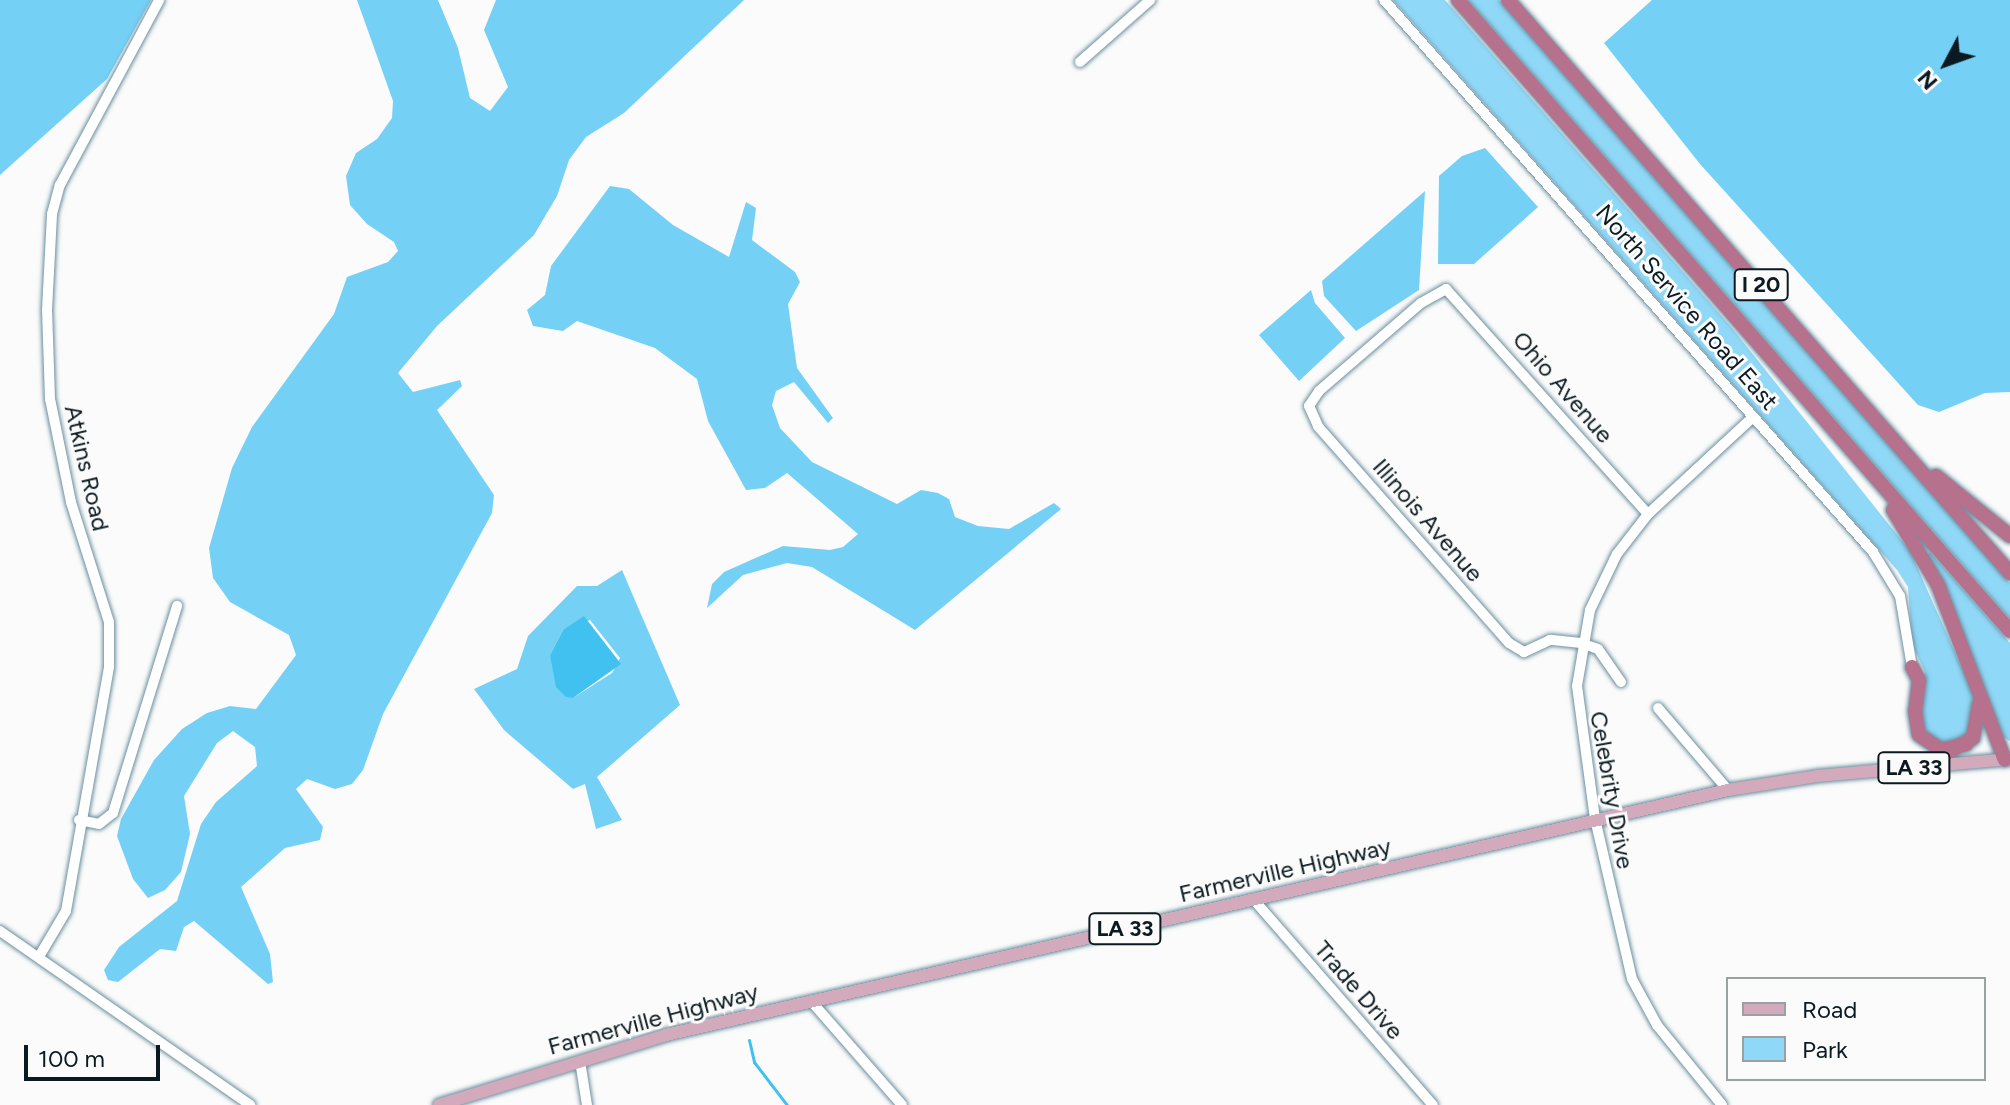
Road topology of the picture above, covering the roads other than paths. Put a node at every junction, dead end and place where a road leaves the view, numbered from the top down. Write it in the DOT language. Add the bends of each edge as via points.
graph roads {
  1 [pos="159,0"];
  2 [pos="1150,0"];
  3 [pos="1384,0"];
  4 [pos="1458,0"];
  5 [pos="1508,0"];
  6 [pos="1080,62"];
  7 [pos="1807,399"];
  8 [pos="1309,411"];
  9 [pos="1753,417"];
  10 [pos="1904,452"];
  11 [pos="1648,514"];
  12 [pos="2010,536"];
  13 [pos="2010,573"];
  14 [pos="177,606"];
  15 [pos="2010,631"];
  16 [pos="1581,643"];
  17 [pos="1912,667"];
  18 [pos="1621,682"];
  19 [pos="1975,685"];
  20 [pos="1658,708"];
  21 [pos="1966,744"];
  22 [pos="2008,763"];
  23 [pos="1920,768"];
  24 [pos="1728,790"];
  25 [pos="1595,819"];
  26 [pos="79,820"];
  27 [pos="1254,900"];
  28 [pos="0,931"];
  29 [pos="40,955"];
  30 [pos="811,1001"];
  31 [pos="580,1061"];
  32 [pos="250,1105"];
  33 [pos="439,1105"];
  34 [pos="587,1105"];
  35 [pos="902,1105"];
  36 [pos="1433,1105"];
  37 [pos="1722,1105"];
  1 -- 26 [label="street, Atkins Road" via="60,185 52,214 50,399 71,502 109,622 109,666"];
  2 -- 6 [label="street"];
  3 -- 9 [label="street, North Service Road East"];
  4 -- 7 [label="highway, I 20"];
  5 -- 10 [label="highway, I 20"];
  7 -- 15 [label="highway, I 20"];
  7 -- 19 [label="highway" via="1917,544"];
  8 -- 11 [label="street, Ohio Avenue" via="1319,391 1421,303 1446,289"];
  8 -- 16 [label="street, Illinois Avenue" via="1520,651 1550,640"];
  9 -- 11 [label="street, Celebrity Drive"];
  9 -- 17 [label="street, North Service Road East" via="1883,566 1900,596"];
  10 -- 12 [label="highway"];
  10 -- 13 [label="highway, I 20"];
  11 -- 16 [label="street, Celebrity Drive" via="1609,567"];
  14 -- 26 [label="street" via="113,813 99,824"];
  16 -- 18 [label="street" via="1598,649"];
  16 -- 25 [label="street, Celebrity Drive" via="1578,723"];
  17 -- 21 [label="highway" via="1919,680 1919,735 1941,750"];
  19 -- 21 [label="highway" via="1980,720"];
  19 -- 22 [label="highway"];
  20 -- 24 [label="street"];
  21 -- 23 [label="highway"];
  22 -- 23 [label="main road, Farmerville Highway / LA 33"];
  23 -- 24 [label="main road, Farmerville Highway / LA 33"];
  24 -- 25 [label="main road, Farmerville Highway / LA 33"];
  25 -- 27 [label="main road, Farmerville Highway / LA 33"];
  25 -- 37 [label="street, Celebrity Drive" via="1632,979 1657,1025"];
  26 -- 29 [label="street, Atkins Road" via="66,911"];
  27 -- 30 [label="main road, Farmerville Highway / LA 33"];
  27 -- 36 [label="street, Trade Drive"];
  28 -- 29 [label="street"];
  29 -- 32 [label="street"];
  30 -- 31 [label="main road, Farmerville Highway / LA 33"];
  30 -- 35 [label="street"];
  31 -- 33 [label="main road, Farmerville Highway / LA 33"];
  31 -- 34 [label="street"];
}
